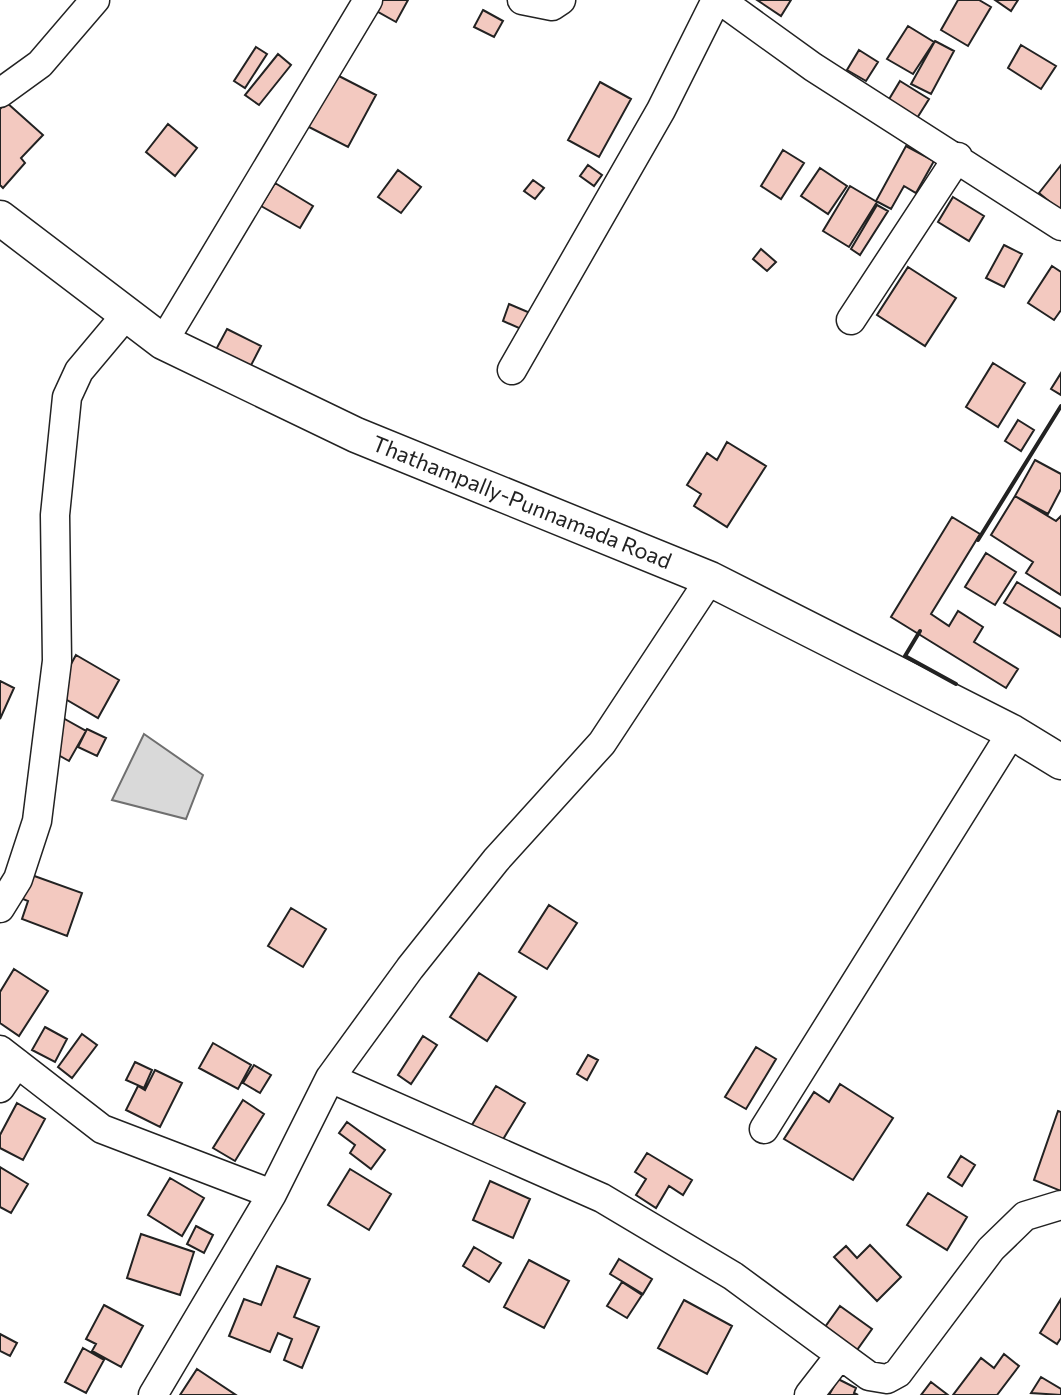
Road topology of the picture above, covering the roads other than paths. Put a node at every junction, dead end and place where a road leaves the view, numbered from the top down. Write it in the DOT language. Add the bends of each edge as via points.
graph roads {
  1 [pos="95,0"];
  2 [pos="368,0"];
  3 [pos="522,0"];
  4 [pos="561,0"];
  5 [pos="718,0"];
  6 [pos="0,93"];
  7 [pos="958,157"];
  8 [pos="0,218"];
  9 [pos="1061,226"];
  10 [pos="126,315"];
  11 [pos="851,320"];
  12 [pos="163,342"];
  13 [pos="512,370"];
  14 [pos="710,579"];
  15 [pos="1012,732"];
  16 [pos="1061,762"];
  17 [pos="0,908"];
  18 [pos="8,1057"];
  19 [pos="330,1078"];
  20 [pos="0,1088"];
  21 [pos="764,1129"];
  22 [pos="272,1194"];
  23 [pos="1061,1205"];
  24 [pos="840,1355"];
  25 [pos="153,1395"];
  26 [pos="809,1395"];
  1 -- 6 [label="street" via="40,64"];
  2 -- 12 [label="street"];
  3 -- 4 [label="street" via="552,6"];
  5 -- 7 [label="street" via="813,67"];
  5 -- 13 [label="street"];
  7 -- 9 [label="street"];
  7 -- 11 [label="street"];
  8 -- 10 [label="main road, Thathampally-Punnamada Road"];
  10 -- 12 [label="main road, Thathampally-Punnamada Road"];
  10 -- 17 [label="street" via="79,371 67,397 55,515 57,661 37,821 18,879"];
  12 -- 14 [label="main road, Thathampally-Punnamada Road" via="356,435"];
  14 -- 15 [label="main road, Thathampally-Punnamada Road"];
  14 -- 19 [label="street" via="602,743 496,860"];
  15 -- 16 [label="main road, Thathampally-Punnamada Road"];
  15 -- 21 [label="street"];
  18 -- 20 [label="street"];
  18 -- 22 [label="street" via="102,1129"];
  19 -- 22 [label="street"];
  19 -- 24 [label="street" via="602,1198 733,1276"];
  22 -- 25 [label="street"];
  23 -- 24 [label="street" via="1025,1216 991,1249 898,1373 887,1379 869,1376"];
  24 -- 26 [label="street"];
}
